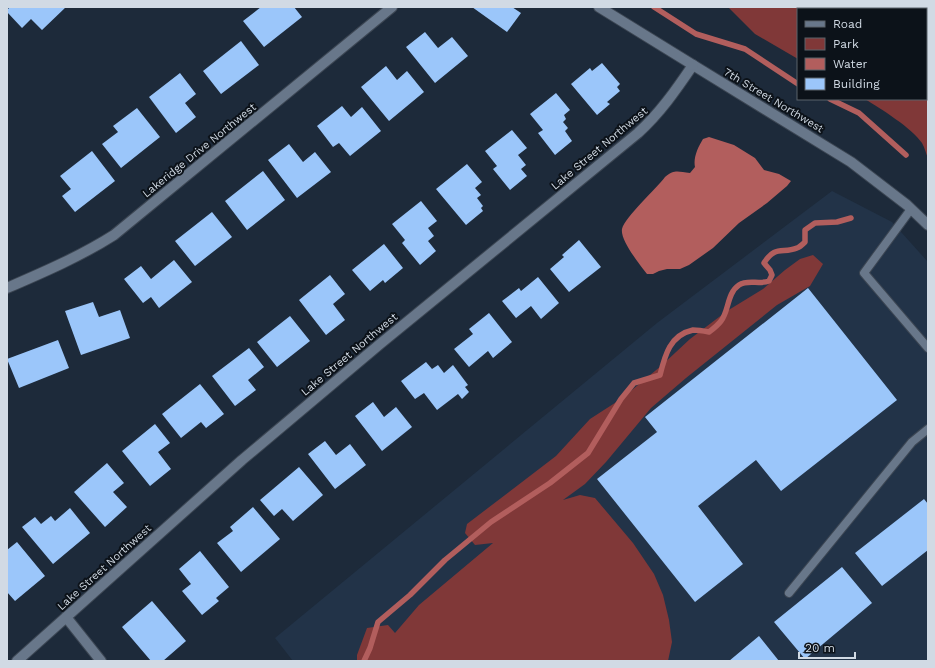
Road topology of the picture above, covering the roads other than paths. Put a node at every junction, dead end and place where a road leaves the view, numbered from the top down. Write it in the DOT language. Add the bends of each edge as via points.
graph roads {
  1 [pos="392,7"];
  2 [pos="599,7"];
  3 [pos="693,65"];
  4 [pos="911,209"];
  5 [pos="928,225"];
  6 [pos="7,288"];
  7 [pos="928,348"];
  8 [pos="928,429"];
  9 [pos="789,593"];
  10 [pos="66,617"];
  11 [pos="17,661"];
  12 [pos="101,661"];
  1 -- 6 [label="street, Lakeridge Drive Northwest" via="114,235 66,262"];
  2 -- 3 [label="street, 7th Street Northwest"];
  3 -- 4 [label="street, 7th Street Northwest" via="851,162"];
  3 -- 10 [label="street, Lake Street Northwest" via="667,103 638,133 242,460"];
  4 -- 5 [label="street, 7th Street Northwest"];
  4 -- 7 [label="lane" via="864,273"];
  8 -- 9 [label="lane" via="912,442"];
  10 -- 11 [label="street, Lake Street Northwest"];
  10 -- 12 [label="street"];
}
